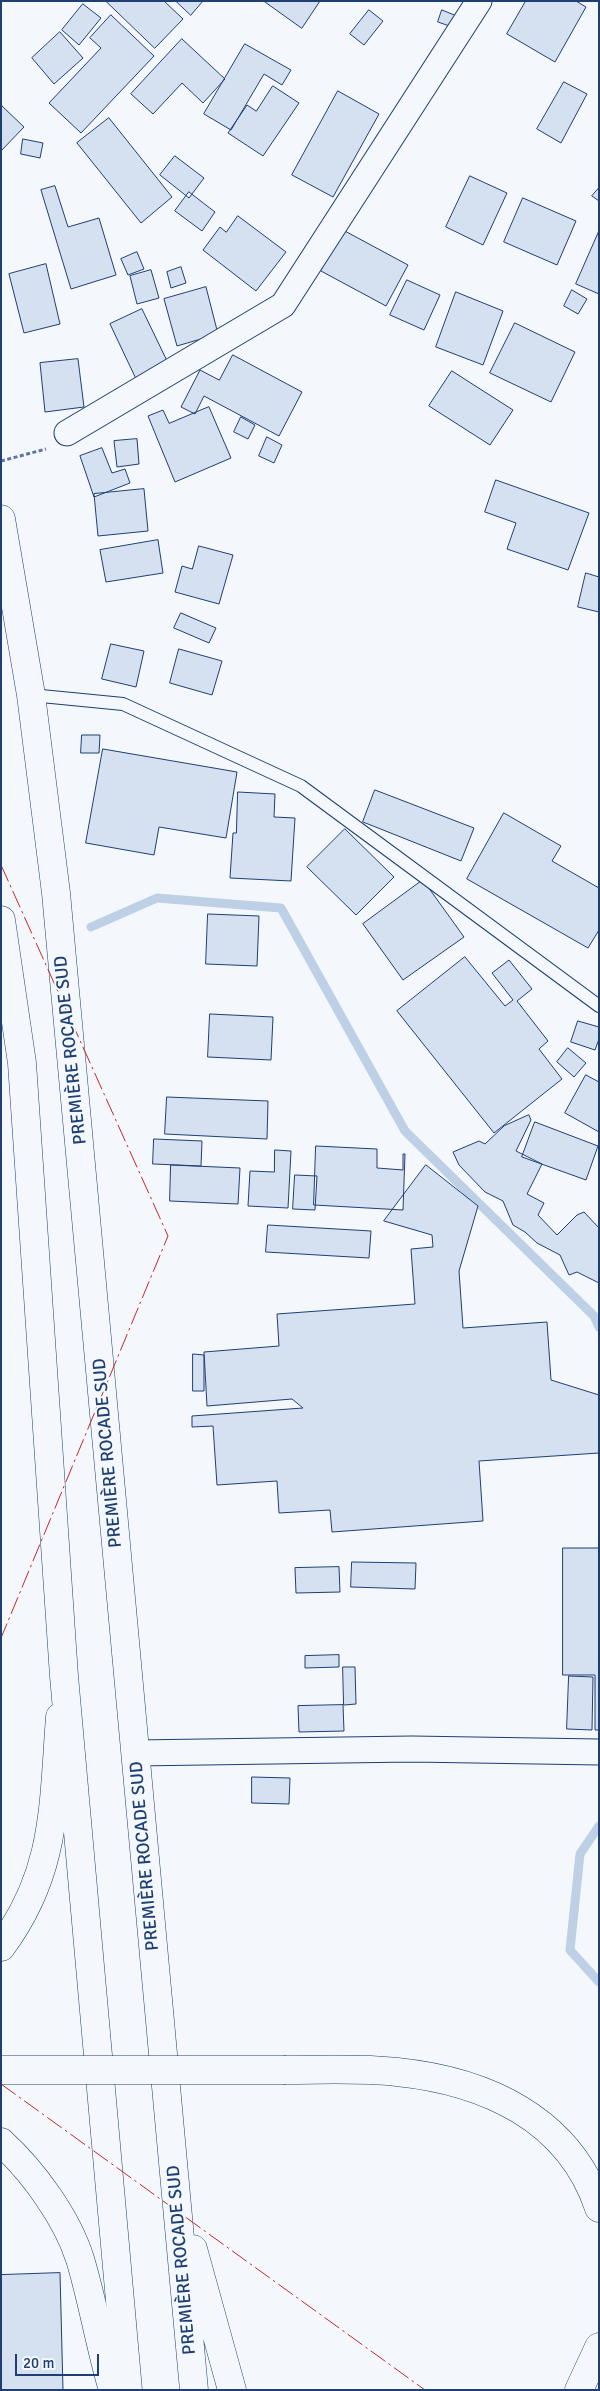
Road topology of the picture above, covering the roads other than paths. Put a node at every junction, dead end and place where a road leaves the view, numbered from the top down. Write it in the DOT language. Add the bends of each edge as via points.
graph roads {
  1 [pos="479,1"];
  2 [pos="67,433"];
  3 [pos="1,519"];
  4 [pos="31,695"];
  5 [pos="1,920"];
  6 [pos="599,1006"];
  7 [pos="64,1676"];
  8 [pos="599,1752"];
  9 [pos="135,1753"];
  10 [pos="1,1947"];
  11 [pos="1,2054"];
  12 [pos="286,2063"];
  13 [pos="1,2070"];
  14 [pos="1,2142"];
  15 [pos="599,2172"];
  16 [pos="177,2197"];
  17 [pos="599,2208"];
  18 [pos="599,2346"];
  19 [pos="599,2384"];
  20 [pos="113,2390"];
  21 [pos="128,2390"];
  22 [pos="194,2390"];
  23 [pos="232,2390"];
  24 [pos="579,2390"];
  25 [pos="596,2390"];
  1 -- 2 [label="street" via="283,305"];
  3 -- 4 [label="highway, PREMIÈRE ROCADE SUD"];
  4 -- 6 [label="lane" via="123,704 301,786"];
  4 -- 9 [label="highway, PREMIÈRE ROCADE SUD" via="56,893"];
  5 -- 7 [label="highway" via="22,1063"];
  7 -- 10 [label="highway" via="48,1847 34,1894"];
  7 -- 21 [label="highway"];
  8 -- 9 [label="street" via="412,1749"];
  9 -- 16 [label="highway, PREMIÈRE ROCADE SUD"];
  11 -- 12 [label="highway"];
  12 -- 13 [label="highway, bridge"];
  12 -- 15 [label="highway" via="354,2055 430,2062 485,2075 508,2085 549,2112 584,2148"];
  12 -- 17 [label="highway" via="397,2072 457,2083 501,2098 521,2109 557,2139 585,2177"];
  14 -- 20 [label="highway" via="28,2169 56,2210 79,2258"];
  16 -- 22 [label="highway, PREMIÈRE ROCADE SUD"];
  16 -- 23 [label="highway"];
  18 -- 24 [label="highway"];
  19 -- 25 [label="highway"];
}
